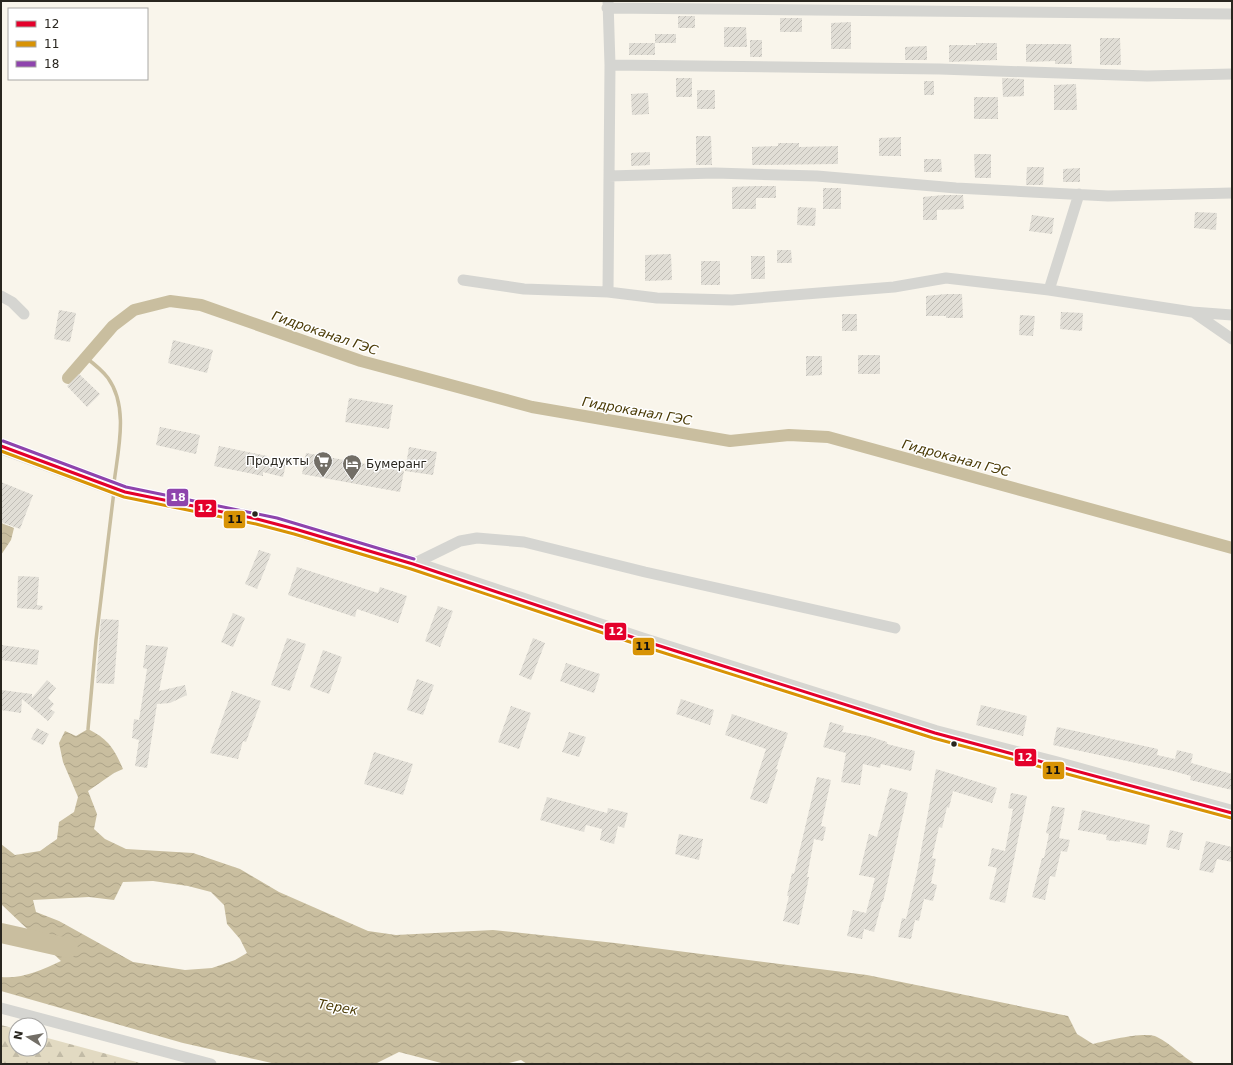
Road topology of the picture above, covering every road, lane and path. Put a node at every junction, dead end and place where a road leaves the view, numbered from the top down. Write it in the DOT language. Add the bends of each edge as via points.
graph roads {
  1 [pos="608,4"];
  2 [pos="1232,14"];
  3 [pos="610,65"];
  4 [pos="1232,74"];
  5 [pos="609,176"];
  6 [pos="1232,193"];
  7 [pos="1079,194"];
  8 [pos="463,280"];
  9 [pos="1049,290"];
  10 [pos="608,292"];
  11 [pos="1,296"];
  12 [pos="1192,312"];
  13 [pos="24,314"];
  14 [pos="1232,315"];
  15 [pos="1232,339"];
  16 [pos="1,446"];
  17 [pos="413,564"];
  18 [pos="894,628"];
  19 [pos="1232,813"];
  20 [pos="1,1008"];
  21 [pos="212,1064"];
  1 -- 2 [label="street"];
  1 -- 3 [label="street"];
  3 -- 4 [label="street" via="940,69 1148,76"];
  3 -- 5 [label="street"];
  5 -- 7 [label="street" via="716,173 801,176"];
  5 -- 10 [label="street"];
  6 -- 7 [label="street" via="1108,196"];
  7 -- 9 [label="street"];
  8 -- 10 [label="street" via="524,289"];
  9 -- 10 [label="street" via="946,278 894,287 732,300 657,298"];
  9 -- 12 [label="street"];
  11 -- 13 [label="street" via="12,302"];
  12 -- 14 [label="street"];
  12 -- 15 [label="street"];
  16 -- 17 [label="main road" via="125,492 276,524"];
  17 -- 18 [label="street" via="460,541 477,538 524,542"];
  17 -- 19 [label="main road" via="641,640 936,733"];
  20 -- 21 [label="street"];
}
